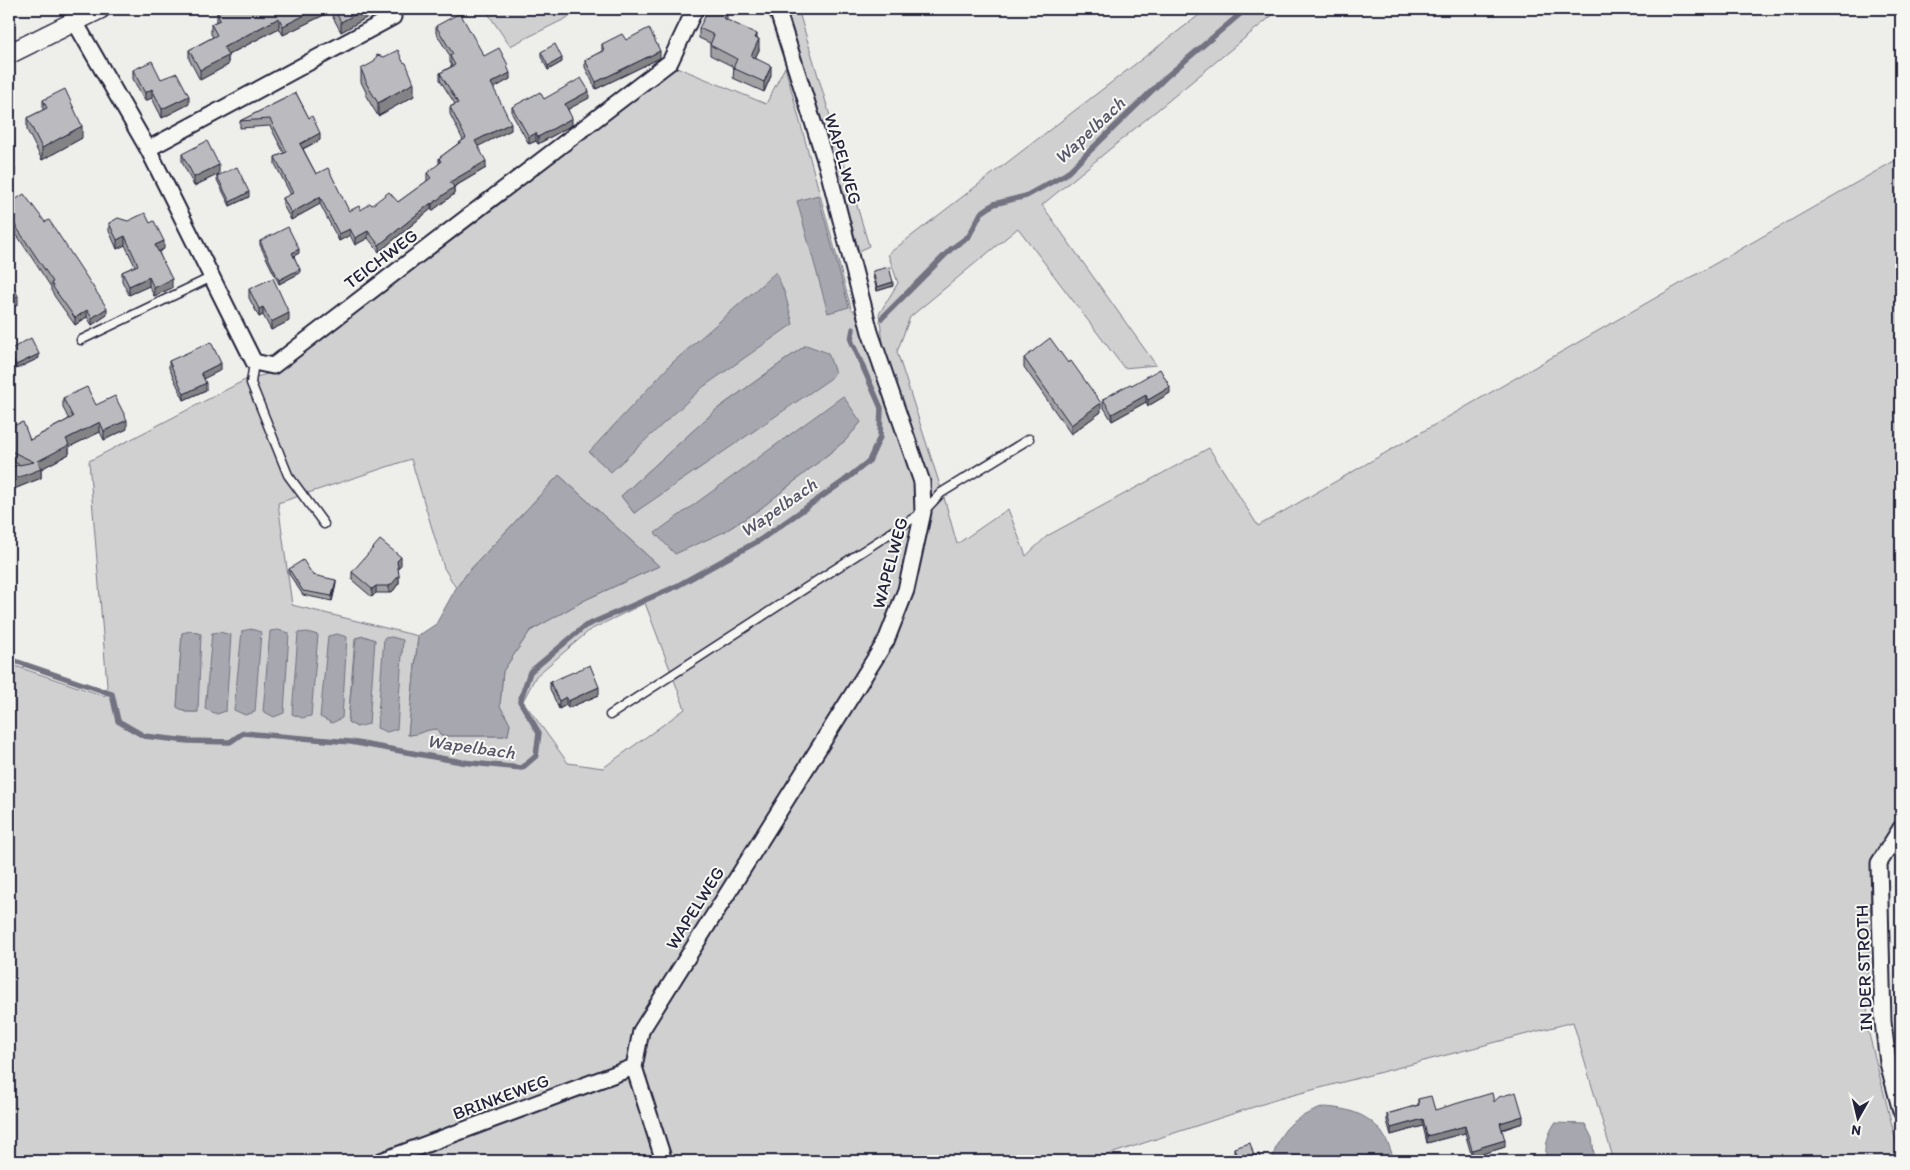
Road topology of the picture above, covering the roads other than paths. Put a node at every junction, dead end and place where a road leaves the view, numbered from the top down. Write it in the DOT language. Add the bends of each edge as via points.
graph roads {
  1 [pos="100,9"];
  2 [pos="695,9"];
  3 [pos="776,9"];
  4 [pos="393,17"];
  5 [pos="75,22"];
  6 [pos="9,54"];
  7 [pos="148,149"];
  8 [pos="212,277"];
  9 [pos="81,340"];
  10 [pos="254,362"];
  11 [pos="1029,439"];
  12 [pos="923,512"];
  13 [pos="324,524"];
  14 [pos="610,715"];
  15 [pos="1901,828"];
  16 [pos="634,1067"];
  17 [pos="1901,1111"];
  18 [pos="382,1161"];
  19 [pos="664,1161"];
  1 -- 5 [label="street"];
  2 -- 10 [label="street, TEICHWEG" via="670,62 274,366"];
  3 -- 12 [label="street, WAPELWEG" via="827,166 870,332 922,482"];
  4 -- 7 [label="street"];
  5 -- 6 [label="street"];
  5 -- 7 [label="street"];
  7 -- 8 [label="street"];
  8 -- 9 [label="lane"];
  8 -- 10 [label="street"];
  10 -- 13 [label="lane" via="251,383 288,475"];
  11 -- 12 [label="lane" via="941,493"];
  12 -- 14 [label="lane"];
  12 -- 16 [label="street, WAPELWEG" via="906,590 886,641 641,1031"];
  15 -- 17 [label="street, IN DER STROTH" via="1879,863 1883,1022 1888,1063"];
  16 -- 18 [label="street, BRINKEWEG"];
  16 -- 19 [label="street, WAPELWEG"];
}
